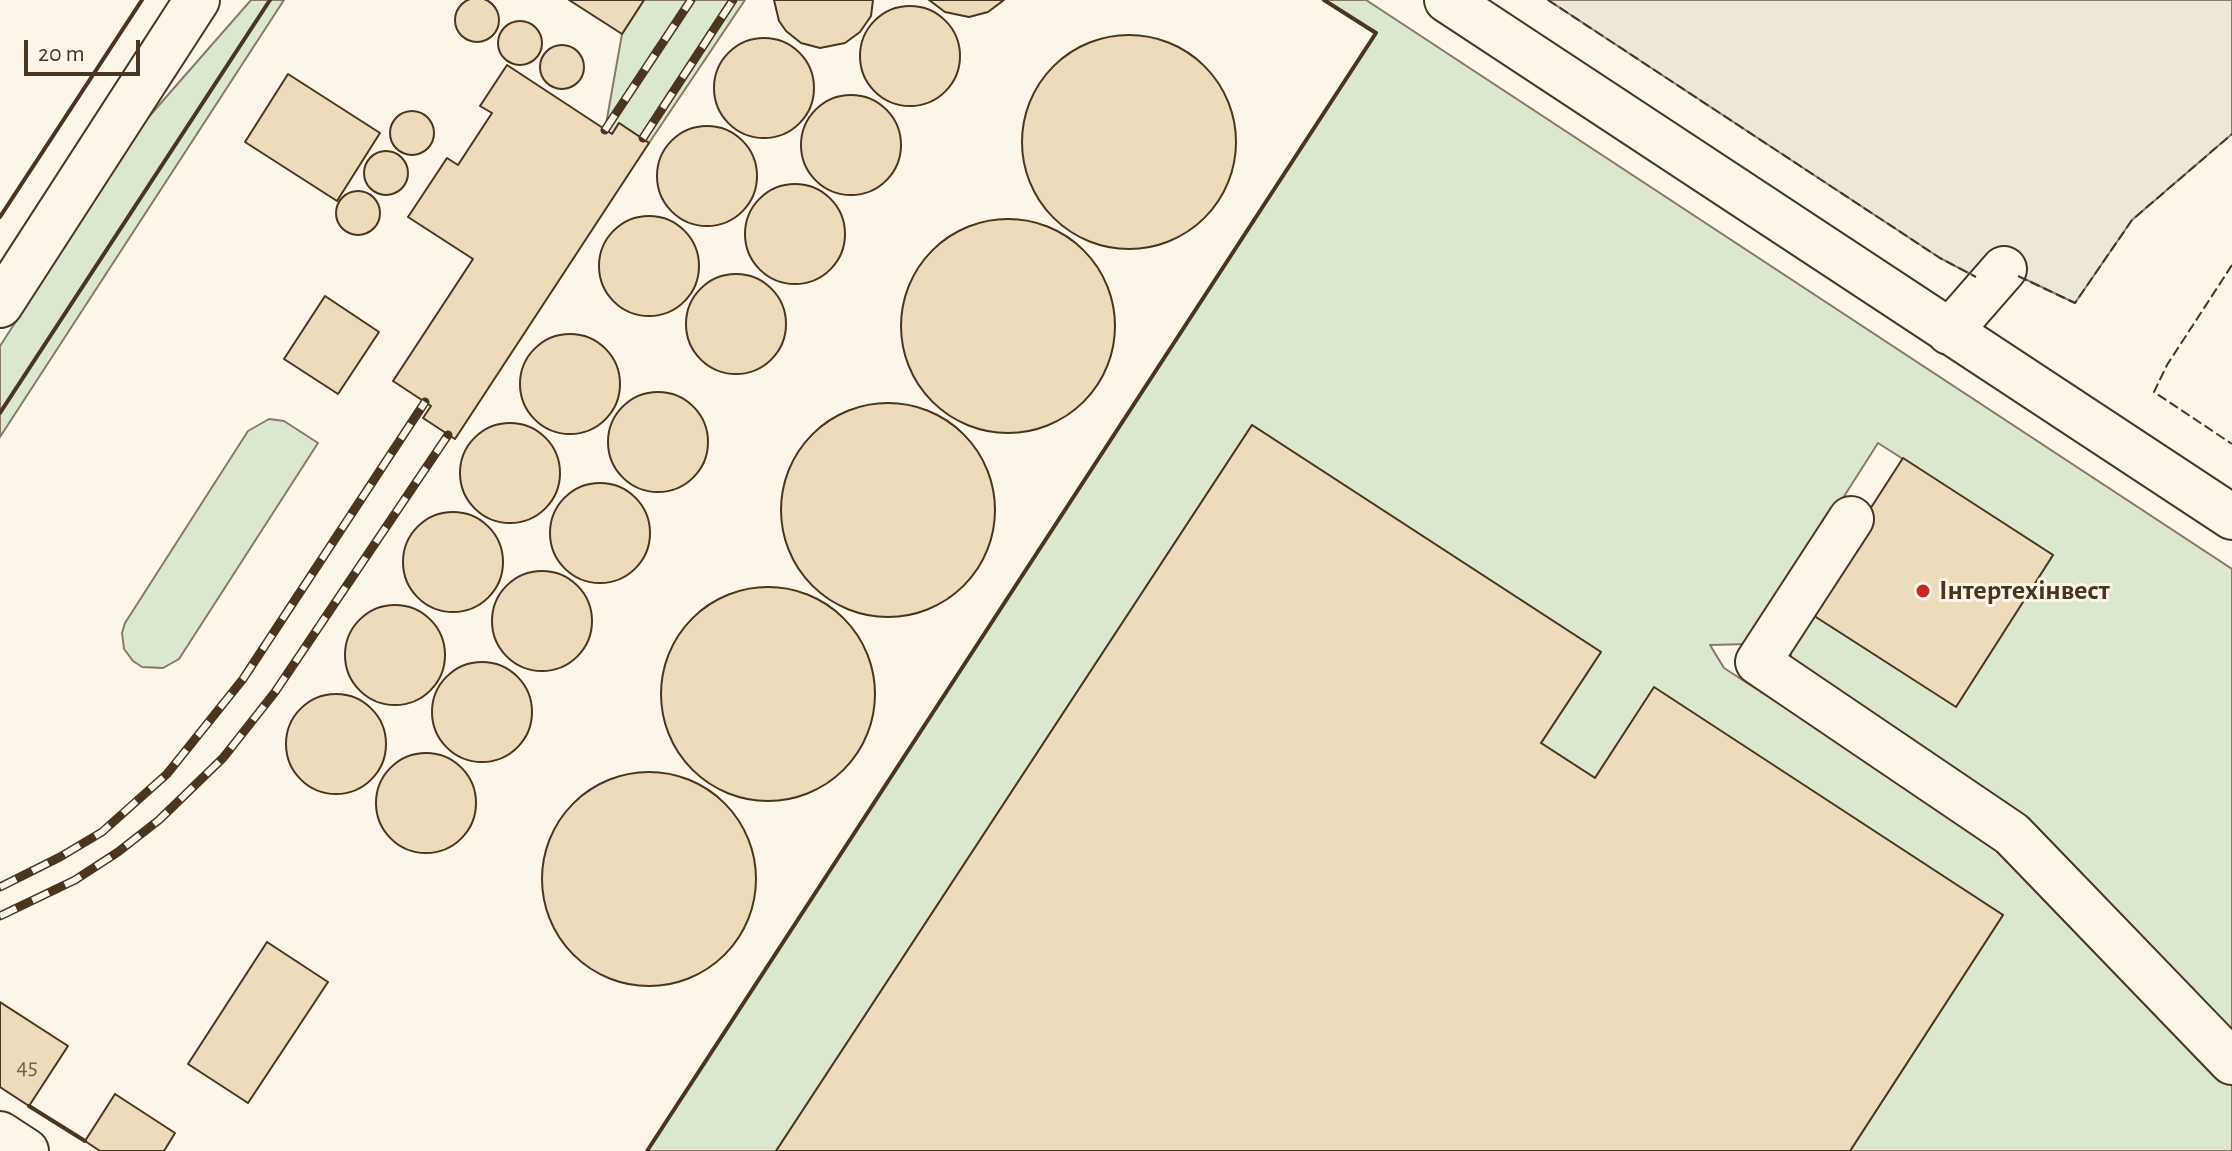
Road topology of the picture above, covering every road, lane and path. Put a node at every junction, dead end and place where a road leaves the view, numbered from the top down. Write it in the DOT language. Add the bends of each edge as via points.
graph roads {
  1 [pos="197,0"];
  2 [pos="1447,0"];
  3 [pos="2004,269"];
  4 [pos="0,305"];
  5 [pos="1949,332"];
  6 [pos="2232,517"];
  7 [pos="1851,519"];
  8 [pos="2232,1062"];
  9 [pos="0,1134"];
  10 [pos="26,1151"];
  1 -- 4 [label="street"];
  2 -- 5 [label="street"];
  3 -- 5 [label="street"];
  5 -- 6 [label="street"];
  7 -- 8 [label="street" via="1758,662 2012,834"];
  9 -- 10 [label="street"];
}
